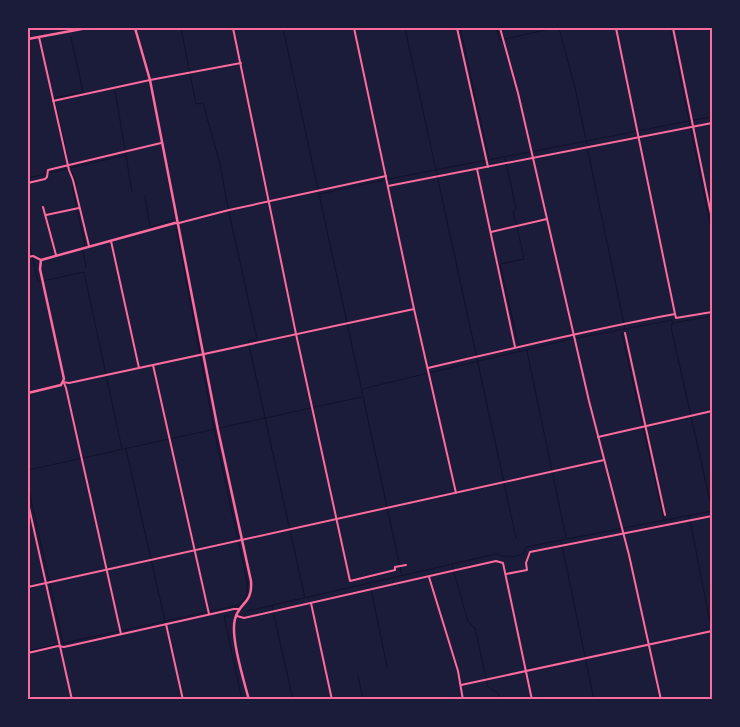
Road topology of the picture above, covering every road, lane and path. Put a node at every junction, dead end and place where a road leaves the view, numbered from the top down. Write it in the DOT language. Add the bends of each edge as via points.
graph roads {
  1 [pos="60,28"];
  2 [pos="87,28"];
  3 [pos="135,28"];
  4 [pos="233,28"];
  5 [pos="354,28"];
  6 [pos="457,28"];
  7 [pos="500,28"];
  8 [pos="616,28"];
  9 [pos="673,28"];
  10 [pos="61,32"];
  11 [pos="39,37"];
  12 [pos="28,39"];
  13 [pos="241,63"];
  14 [pos="150,80"];
  15 [pos="54,101"];
  16 [pos="712,123"];
  17 [pos="691,127"];
  18 [pos="639,138"];
  19 [pos="161,142"];
  20 [pos="534,158"];
  21 [pos="488,167"];
  22 [pos="68,168"];
  23 [pos="477,169"];
  24 [pos="386,177"];
  25 [pos="28,183"];
  26 [pos="388,186"];
  27 [pos="268,201"];
  28 [pos="44,207"];
  29 [pos="78,208"];
  30 [pos="46,215"];
  31 [pos="547,219"];
  32 [pos="712,219"];
  33 [pos="178,223"];
  34 [pos="491,232"];
  35 [pos="111,241"];
  36 [pos="86,247"];
  37 [pos="56,255"];
  38 [pos="30,257"];
  39 [pos="41,260"];
  40 [pos="414,309"];
  41 [pos="712,312"];
  42 [pos="675,314"];
  43 [pos="625,333"];
  44 [pos="296,334"];
  45 [pos="573,334"];
  46 [pos="518,347"];
  47 [pos="201,354"];
  48 [pos="153,365"];
  49 [pos="139,368"];
  50 [pos="428,371"];
  51 [pos="63,382"];
  52 [pos="28,393"];
  53 [pos="712,412"];
  54 [pos="644,427"];
  55 [pos="598,437"];
  56 [pos="604,460"];
  57 [pos="456,493"];
  58 [pos="28,503"];
  59 [pos="665,515"];
  60 [pos="712,516"];
  61 [pos="336,519"];
  62 [pos="623,530"];
  63 [pos="239,540"];
  64 [pos="194,550"];
  65 [pos="403,566"];
  66 [pos="106,569"];
  67 [pos="506,574"];
  68 [pos="429,577"];
  69 [pos="48,582"];
  70 [pos="28,587"];
  71 [pos="311,603"];
  72 [pos="208,612"];
  73 [pos="238,612"];
  74 [pos="166,624"];
  75 [pos="712,631"];
  76 [pos="120,632"];
  77 [pos="649,645"];
  78 [pos="60,646"];
  79 [pos="28,653"];
  80 [pos="526,671"];
  81 [pos="461,685"];
  82 [pos="72,700"];
  83 [pos="183,700"];
  84 [pos="249,700"];
  85 [pos="332,700"];
  86 [pos="463,700"];
  87 [pos="532,700"];
  88 [pos="661,700"];
  1 -- 10 [label="street"];
  2 -- 10 [label="street"];
  3 -- 14 [label="street"];
  4 -- 13 [label="street"];
  5 -- 24 [label="street"];
  6 -- 21 [label="street"];
  7 -- 20 [label="street"];
  8 -- 18 [label="street"];
  9 -- 17 [label="street" via="692,118"];
  10 -- 11 [label="street"];
  11 -- 12 [label="street"];
  11 -- 15 [label="street"];
  13 -- 14 [label="street"];
  13 -- 27 [label="street"];
  14 -- 15 [label="street"];
  14 -- 19 [label="street"];
  15 -- 22 [label="street"];
  16 -- 17 [label="street"];
  17 -- 18 [label="street"];
  17 -- 32 [label="street"];
  18 -- 20 [label="street"];
  18 -- 42 [label="street"];
  19 -- 22 [label="street"];
  19 -- 33 [label="street"];
  20 -- 21 [label="street"];
  20 -- 31 [label="street"];
  21 -- 23 [label="street"];
  22 -- 25 [label="street" via="48,170 45,179"];
  22 -- 29 [label="street"];
  23 -- 26 [label="street"];
  23 -- 34 [label="street"];
  24 -- 26 [label="street"];
  24 -- 27 [label="street"];
  26 -- 40 [label="street"];
  27 -- 33 [label="street"];
  27 -- 44 [label="street"];
  28 -- 30 [label="street"];
  29 -- 30 [label="street"];
  29 -- 36 [label="street"];
  30 -- 37 [label="street"];
  31 -- 34 [label="street"];
  31 -- 45 [label="street"];
  33 -- 35 [label="street"];
  33 -- 47 [label="street"];
  34 -- 46 [label="street"];
  35 -- 36 [label="street"];
  35 -- 49 [label="street"];
  36 -- 37 [label="street"];
  37 -- 39 [label="street"];
  38 -- 39 [label="street"];
  39 -- 51 [label="street" via="42,281"];
  40 -- 44 [label="street"];
  40 -- 50 [label="street"];
  41 -- 42 [label="street" via="676,318"];
  42 -- 45 [label="street"];
  43 -- 54 [label="street"];
  44 -- 47 [label="street"];
  44 -- 61 [label="street"];
  45 -- 46 [label="street"];
  45 -- 55 [label="street"];
  46 -- 50 [label="street"];
  47 -- 48 [label="street"];
  47 -- 63 [label="street"];
  48 -- 49 [label="street"];
  48 -- 64 [label="street"];
  49 -- 51 [label="street"];
  50 -- 57 [label="street"];
  51 -- 52 [label="street" via="54,388"];
  51 -- 66 [label="street"];
  53 -- 54 [label="street"];
  54 -- 55 [label="street"];
  54 -- 59 [label="street"];
  55 -- 56 [label="street"];
  56 -- 57 [label="street"];
  56 -- 62 [label="street"];
  57 -- 61 [label="street"];
  58 -- 69 [label="street"];
  60 -- 62 [label="street"];
  61 -- 63 [label="street"];
  61 -- 65 [label="street" via="350,580"];
  62 -- 67 [label="street" via="530,552 527,570"];
  62 -- 77 [label="street"];
  63 -- 64 [label="street"];
  63 -- 73 [label="street" via="252,588 248,600"];
  64 -- 66 [label="street"];
  64 -- 72 [label="street"];
  66 -- 69 [label="street"];
  66 -- 76 [label="street"];
  67 -- 68 [label="street" via="503,563 496,561"];
  67 -- 80 [label="street"];
  68 -- 71 [label="street"];
  68 -- 81 [label="street"];
  69 -- 70 [label="street"];
  69 -- 78 [label="street"];
  71 -- 73 [label="street" via="244,618"];
  71 -- 85 [label="street"];
  72 -- 73 [label="street" via="234,608"];
  72 -- 74 [label="street"];
  73 -- 84 [label="street" via="235,638"];
  74 -- 76 [label="street"];
  74 -- 83 [label="street"];
  75 -- 77 [label="street"];
  76 -- 78 [label="street"];
  77 -- 80 [label="street"];
  77 -- 88 [label="street"];
  78 -- 79 [label="street"];
  78 -- 82 [label="street"];
  80 -- 81 [label="street"];
  80 -- 87 [label="street"];
  81 -- 86 [label="street"];
}
